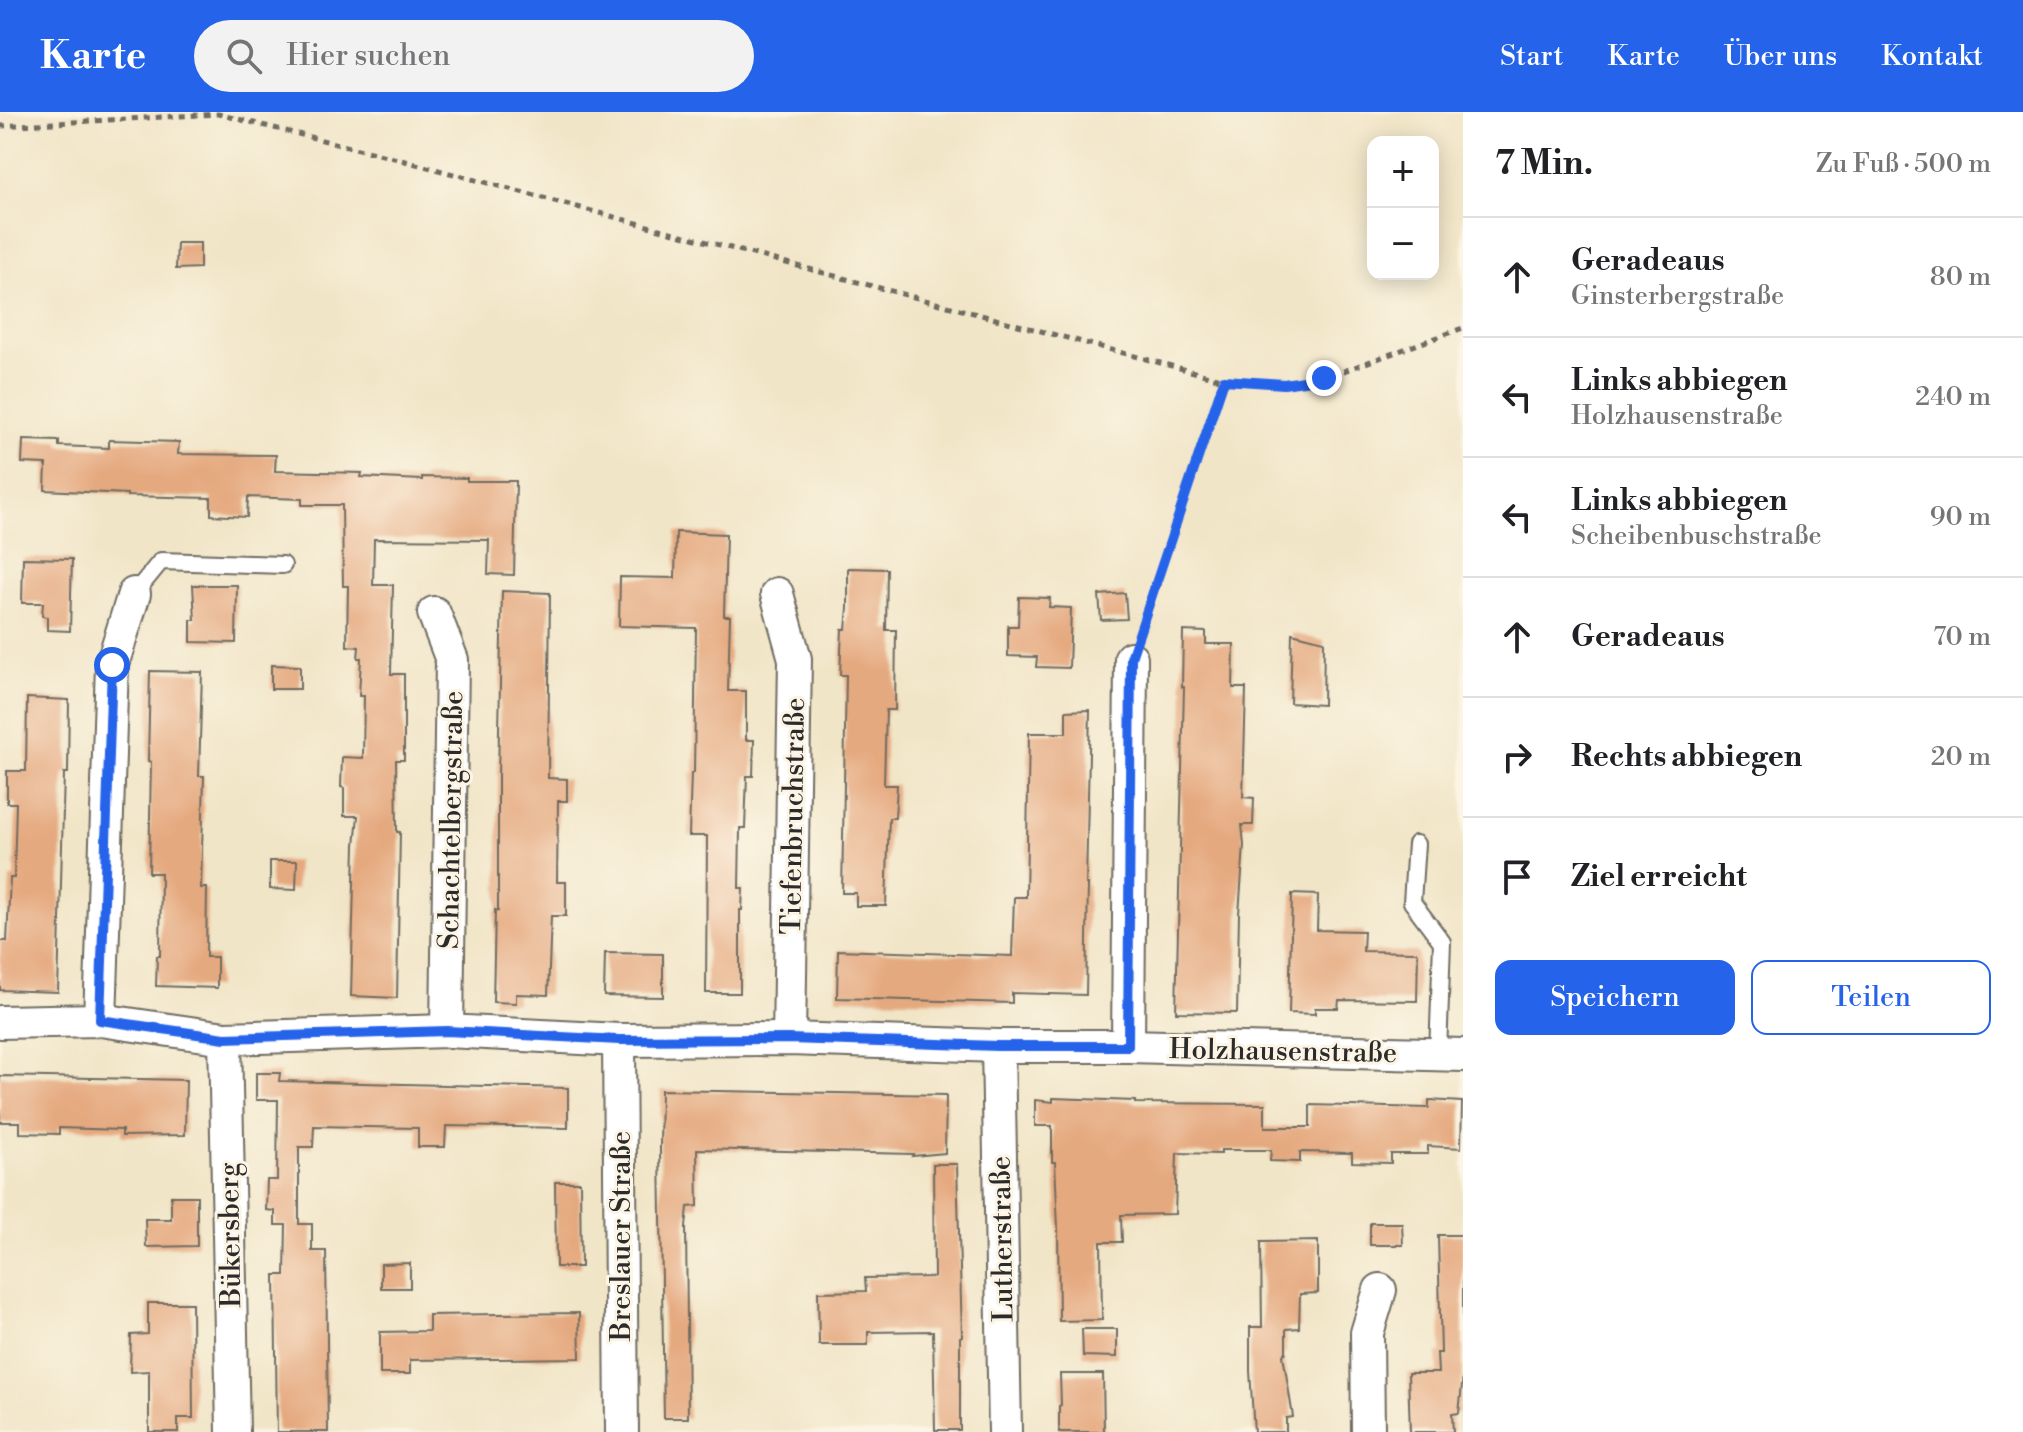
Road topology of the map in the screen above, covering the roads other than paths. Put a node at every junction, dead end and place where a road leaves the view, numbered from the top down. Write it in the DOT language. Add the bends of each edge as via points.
graph roads {
  1 [pos="283,565"];
  2 [pos="134,594"];
  3 [pos="777,594"];
  4 [pos="434,613"];
  5 [pos="1131,658"];
  6 [pos="1416,844"];
  7 [pos="100,1020"];
  8 [pos="0,1022"];
  9 [pos="447,1031"];
  10 [pos="225,1038"];
  11 [pos="789,1039"];
  12 [pos="619,1040"];
  13 [pos="998,1046"];
  14 [pos="1128,1046"];
  15 [pos="1451,1054"];
  16 [pos="1380,1290"];
  17 [pos="233,1432"];
  18 [pos="622,1432"];
  19 [pos="1005,1432"];
  20 [pos="1368,1432"];
  1 -- 2 [label="lane" via="161,561"];
  2 -- 7 [label="street" via="112,665"];
  3 -- 11 [label="street, Tiefenbruchstraße" via="795,659"];
  4 -- 9 [label="street, Schachtelbergstraße" via="452,660"];
  5 -- 14 [label="street"];
  6 -- 15 [label="lane" via="1412,902 1442,942"];
  7 -- 8 [label="street, Holzhausenstraße"];
  7 -- 10 [label="street, Holzhausenstraße"];
  9 -- 10 [label="street, Holzhausenstraße"];
  9 -- 12 [label="street, Holzhausenstraße"];
  10 -- 17 [label="street, Bükersberg"];
  11 -- 12 [label="street, Holzhausenstraße"];
  11 -- 13 [label="street, Holzhausenstraße"];
  12 -- 18 [label="street, Breslauer Straße"];
  13 -- 14 [label="street, Holzhausenstraße"];
  13 -- 19 [label="street, Lutherstraße"];
  14 -- 15 [label="street, Holzhausenstraße"];
  16 -- 20 [label="street" via="1367,1333"];
}
